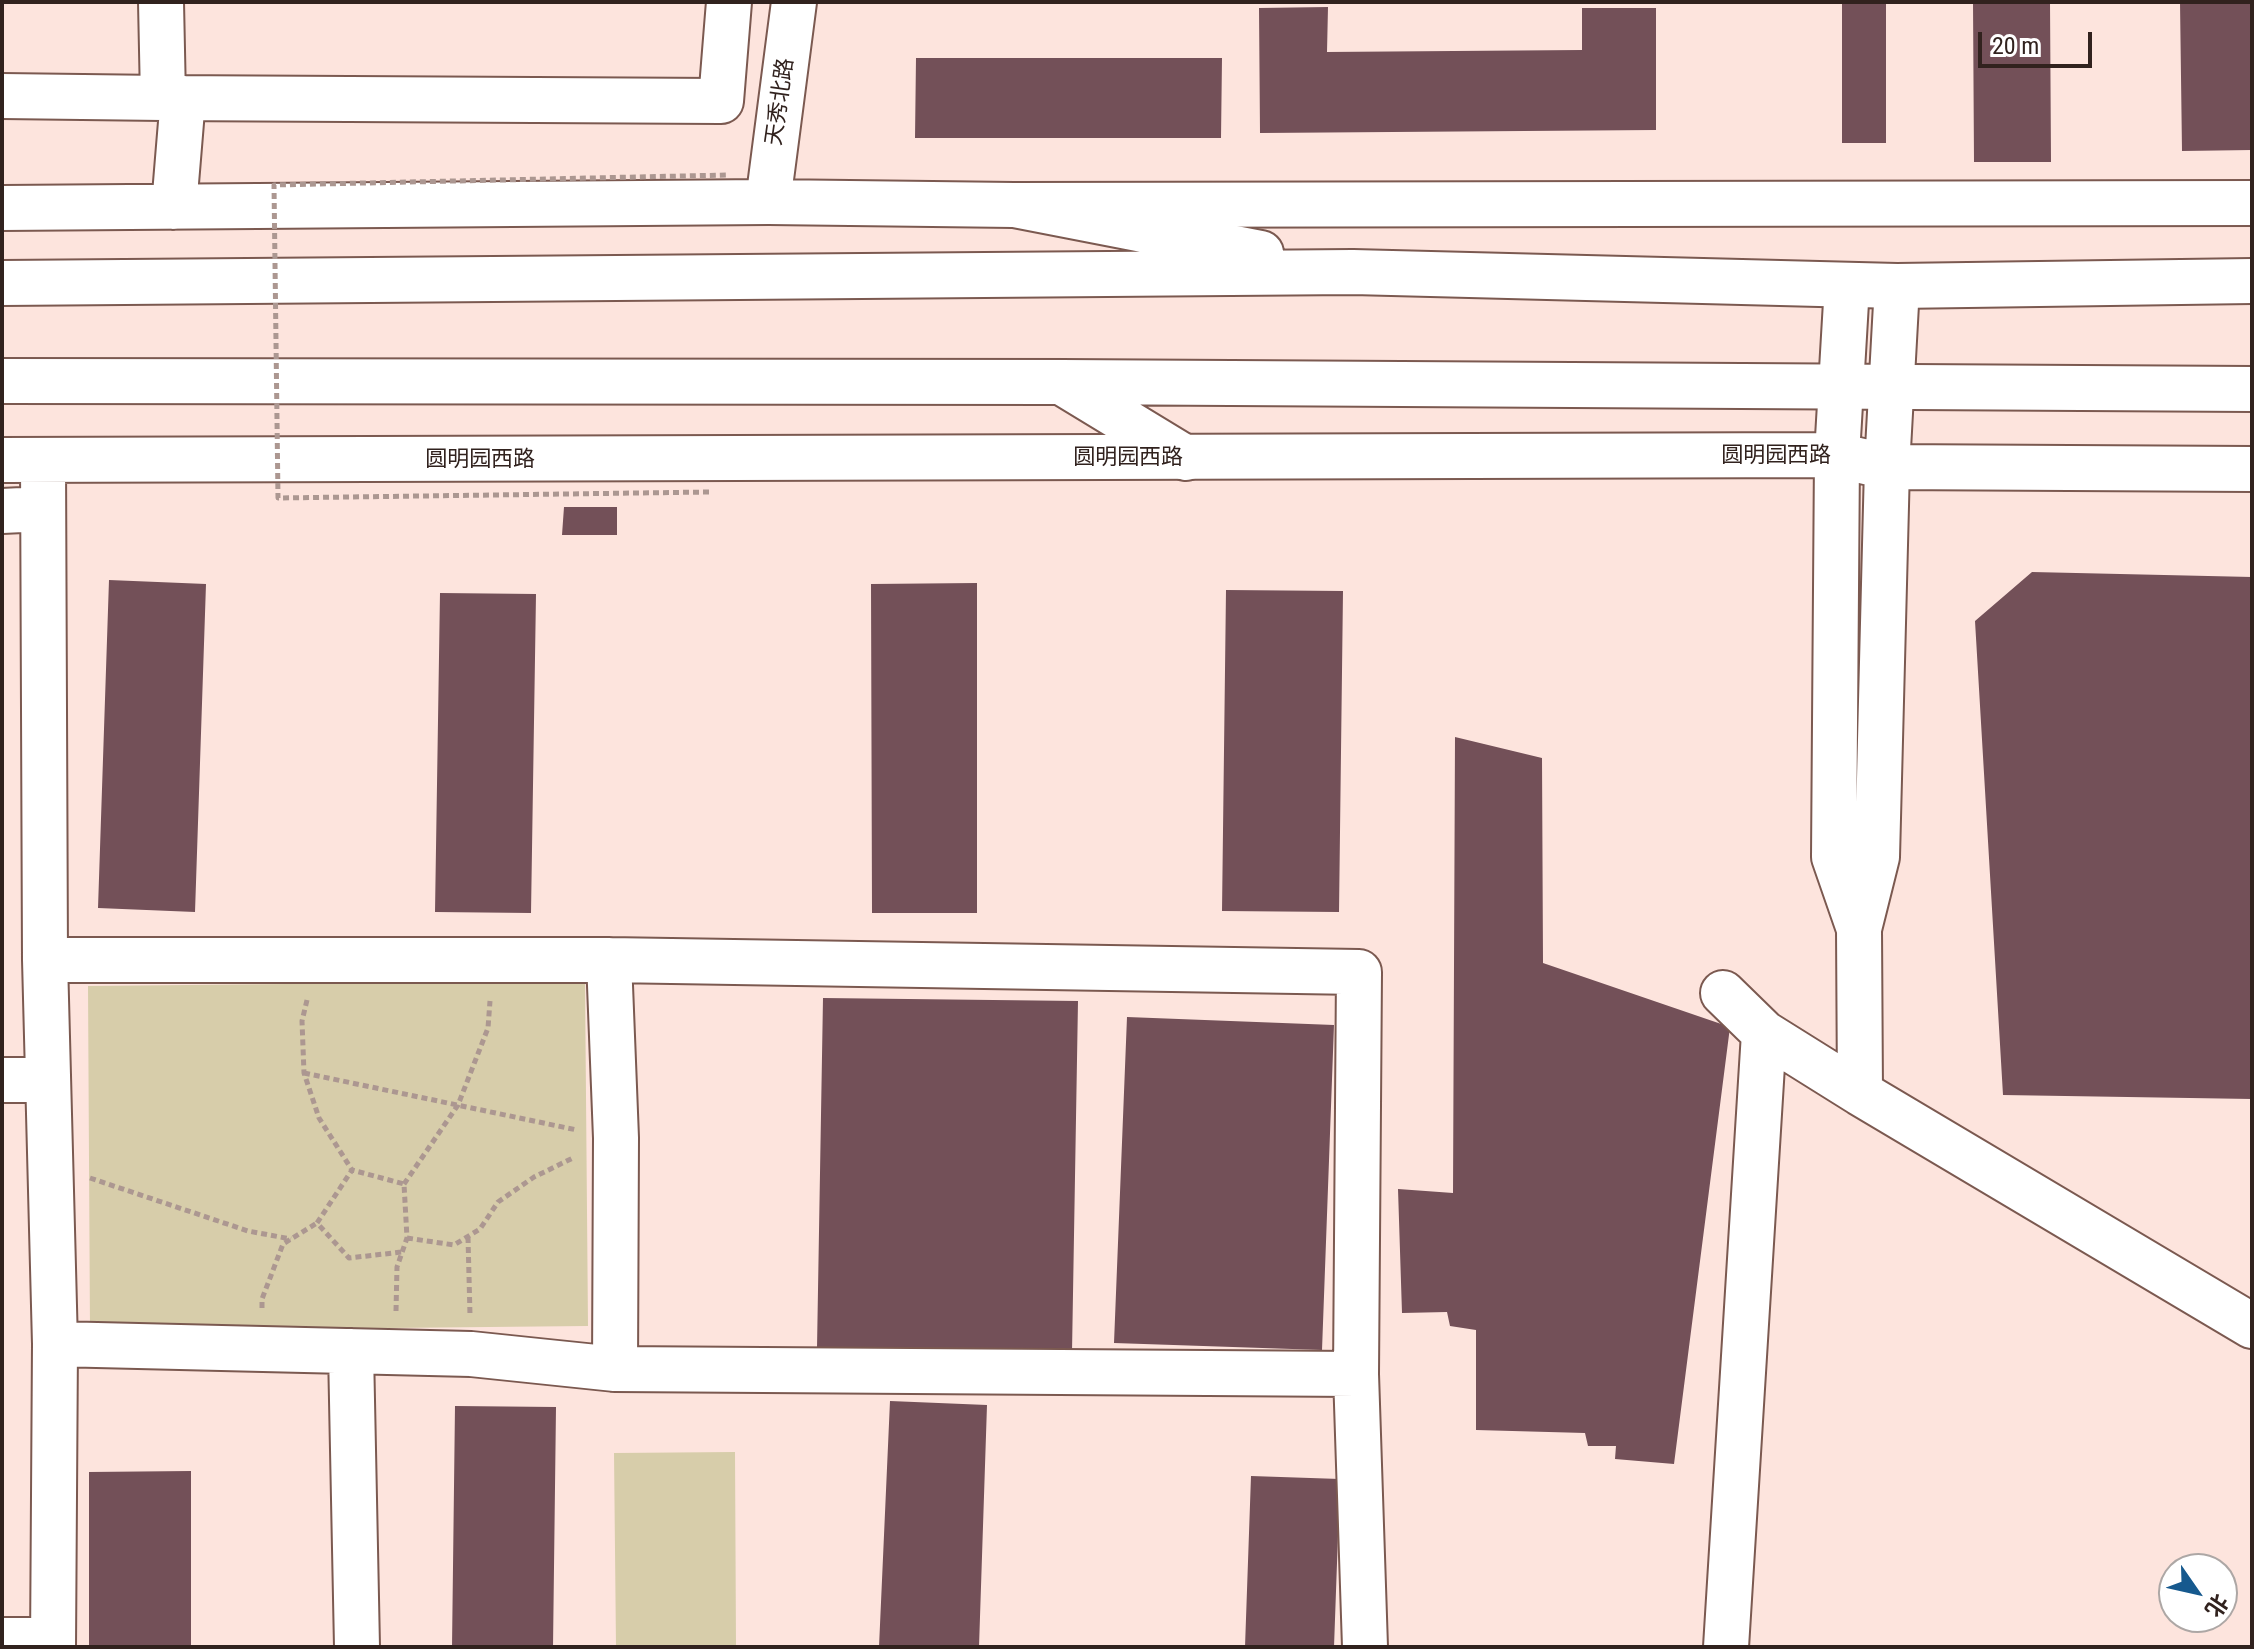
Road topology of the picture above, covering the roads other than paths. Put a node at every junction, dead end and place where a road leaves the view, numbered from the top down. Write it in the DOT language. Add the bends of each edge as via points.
graph roads {
  1 [pos="161,2"];
  2 [pos="729,2"];
  3 [pos="794,2"];
  4 [pos="2,96"];
  5 [pos="173,98"];
  6 [pos="768,202"];
  7 [pos="2252,203"];
  8 [pos="1014,205"];
  9 [pos="174,207"];
  10 [pos="2,208"];
  11 [pos="1353,272"];
  12 [pos="2252,281"];
  13 [pos="2,283"];
  14 [pos="1847,285"];
  15 [pos="1897,286"];
  16 [pos="2,381"];
  17 [pos="1061,382"];
  18 [pos="1840,387"];
  19 [pos="1893,388"];
  20 [pos="2252,389"];
  21 [pos="1837,455"];
  22 [pos="1186,458"];
  23 [pos="23,460"];
  24 [pos="1887,467"];
  25 [pos="2252,469"];
  26 [pos="22,510"];
  27 [pos="1859,929"];
  28 [pos="45,960"];
  29 [pos="609,960"];
  30 [pos="1723,993"];
  31 [pos="1764,1033"];
  32 [pos="2,1080"];
  33 [pos="47,1080"];
  34 [pos="1860,1093"];
  35 [pos="2252,1326"];
  36 [pos="55,1344"];
  37 [pos="351,1351"];
  38 [pos="615,1369"];
  39 [pos="1356,1374"];
  40 [pos="2,1640"];
  41 [pos="53,1643"];
  42 [pos="357,1647"];
  43 [pos="1365,1647"];
  44 [pos="1726,1647"];
  1 -- 5 [label="street"];
  2 -- 5 [label="street" via="721,101"];
  3 -- 6 [label="street, 天秀北路"];
  4 -- 5 [label="street"];
  5 -- 9 [label="street"];
  6 -- 8 [label="street"];
  6 -- 9 [label="street"];
  7 -- 8 [label="street"];
  8 -- 11 [label="street"];
  9 -- 10 [label="street"];
  11 -- 13 [label="street"];
  11 -- 14 [label="street"];
  12 -- 15 [label="street"];
  14 -- 15 [label="street"];
  14 -- 18 [label="street"];
  15 -- 19 [label="street"];
  16 -- 17 [label="street"];
  17 -- 18 [label="street"];
  17 -- 22 [label="street"];
  18 -- 19 [label="street"];
  18 -- 21 [label="street"];
  19 -- 20 [label="street"];
  19 -- 24 [label="street"];
  21 -- 22 [label="street, 圆明园西路"];
  21 -- 24 [label="street, 圆明园西路"];
  21 -- 27 [label="street" via="1834,857"];
  22 -- 23 [label="street, 圆明园西路"];
  23 -- 26 [label="street"];
  24 -- 25 [label="street, 圆明园西路"];
  24 -- 27 [label="street" via="1877,857"];
  26 -- 28 [label="street"];
  27 -- 34 [label="street"];
  28 -- 29 [label="street"];
  28 -- 33 [label="street"];
  29 -- 38 [label="street" via="616,1138"];
  29 -- 39 [label="street" via="1359,972"];
  30 -- 31 [label="street"];
  31 -- 34 [label="street"];
  31 -- 44 [label="street"];
  32 -- 33 [label="street"];
  33 -- 36 [label="street"];
  34 -- 35 [label="street"];
  36 -- 37 [label="street"];
  36 -- 41 [label="street"];
  37 -- 38 [label="street" via="471,1354"];
  37 -- 42 [label="street"];
  38 -- 39 [label="street"];
  39 -- 43 [label="street"];
  40 -- 41 [label="street"];
}
